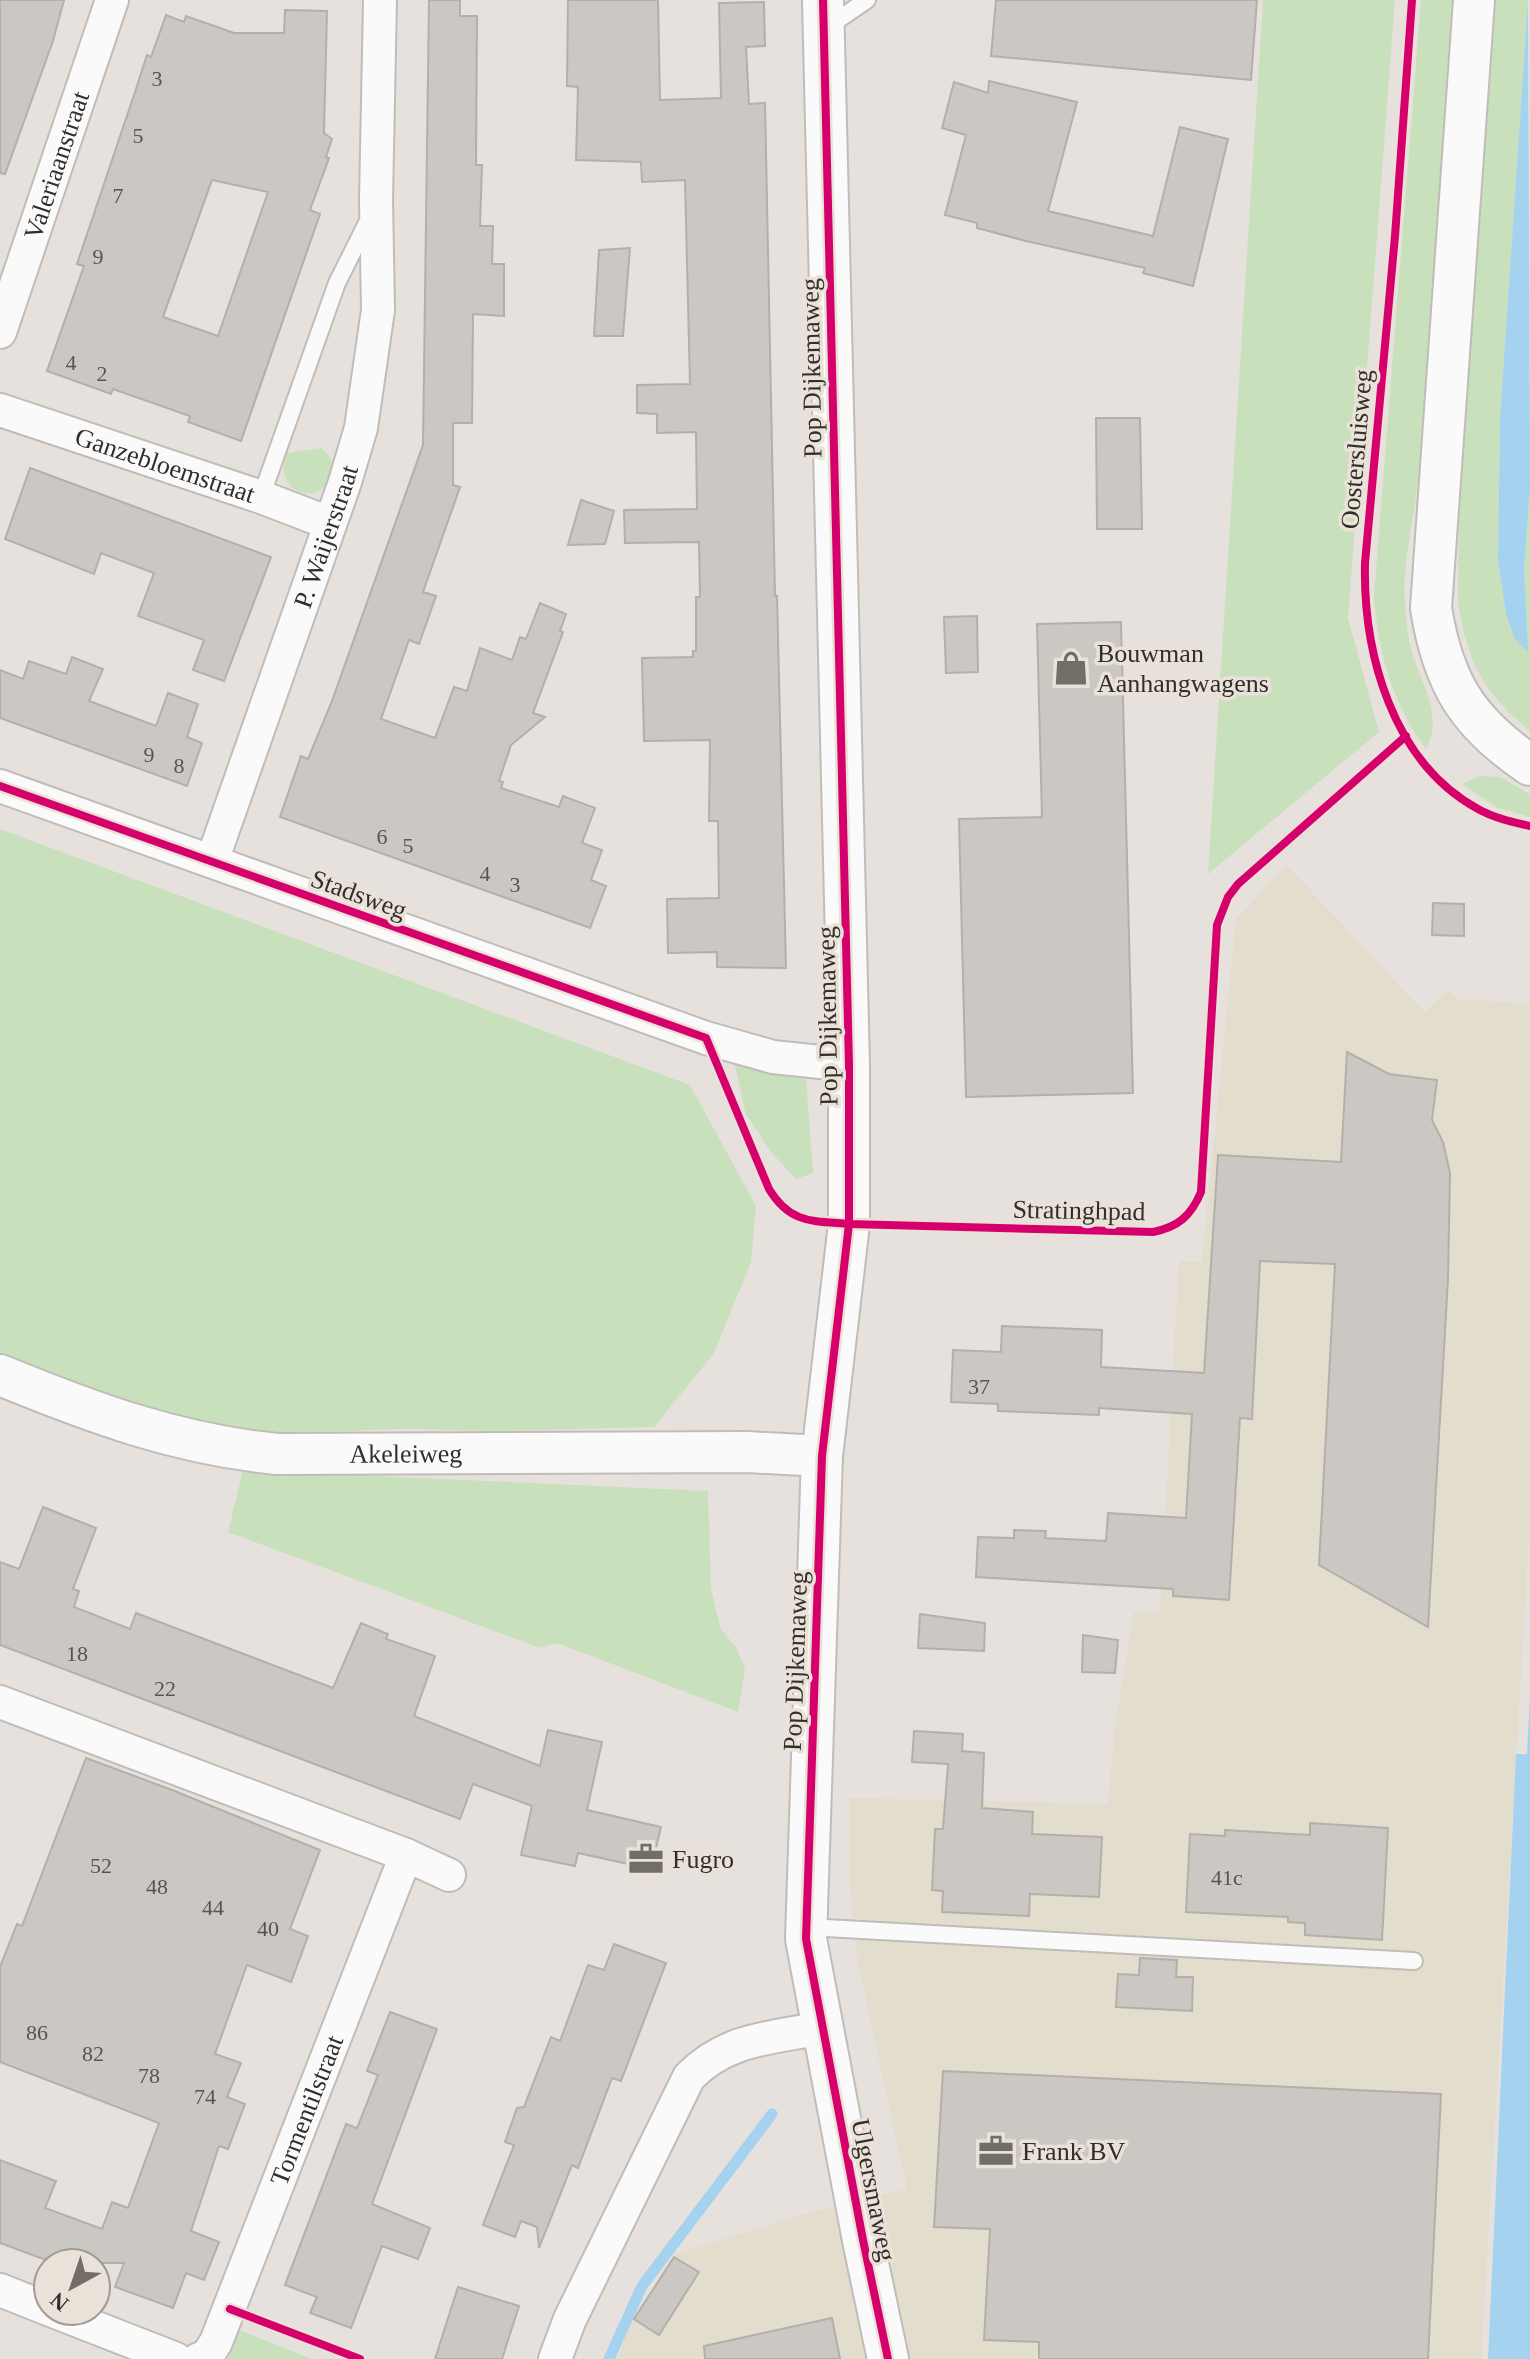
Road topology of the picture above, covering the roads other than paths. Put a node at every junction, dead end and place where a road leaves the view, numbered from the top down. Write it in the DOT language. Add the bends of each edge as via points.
graph roads {
  1 [pos="112,0"];
  2 [pos="380,0"];
  3 [pos="867,0"];
  4 [pos="1474,0"];
  5 [pos="823,15"];
  6 [pos="376,200"];
  7 [pos="0,332"];
  8 [pos="0,410"];
  9 [pos="261,497"];
  10 [pos="329,523"];
  11 [pos="1530,765"];
  12 [pos="0,786"];
  13 [pos="212,861"];
  14 [pos="849,1065"];
  15 [pos="0,1375"];
  16 [pos="822,1456"];
  17 [pos="0,1702"];
  18 [pos="406,1855"];
  19 [pos="449,1875"];
  20 [pos="806,1927"];
  21 [pos="1414,1961"];
  22 [pos="822,2028"];
  23 [pos="0,2290"];
  24 [pos="32,2303"];
  25 [pos="94,2327"];
  26 [pos="176,2359"];
  27 [pos="199,2359"];
  28 [pos="555,2359"];
  29 [pos="888,2359"];
  1 -- 7 [label="street, Valeriaanstraat"];
  2 -- 6 [label="street, P. Waijerstraat"];
  3 -- 5 [label="lane"];
  4 -- 11 [label="street" via="1431,608 1443,661 1462,700 1481,726"];
  5 -- 14 [label="street, Pop Dijkemaweg"];
  6 -- 9 [label="lane, P. Waijerstraat" via="337,283"];
  6 -- 10 [label="street, P. Waijerstraat" via="378,310 370,373 354,454"];
  8 -- 9 [label="street, Ganzebloemstraat"];
  9 -- 10 [label="street, Ganzebloemstraat"];
  10 -- 13 [label="street, P. Waijerstraat"];
  12 -- 13 [label="street, Stadsweg"];
  13 -- 14 [label="street, Stadsweg" via="706,1038 773,1057"];
  14 -- 16 [label="street, Pop Dijkemaweg" via="849,1224"];
  15 -- 16 [label="street, Akeleiweg" via="177,1439 277,1454"];
  16 -- 20 [label="street, Pop Dijkemaweg"];
  17 -- 18 [label="street"];
  18 -- 19 [label="street"];
  18 -- 27 [label="street, Tormentilstraat" via="216,2342"];
  20 -- 21 [label="lane"];
  20 -- 22 [label="street, Pop Dijkemaweg"];
  22 -- 28 [label="street" via="730,2047 689,2077"];
  22 -- 29 [label="street, Ulgersmaweg"];
  23 -- 24 [label="street"];
  25 -- 26 [label="street"];
}
